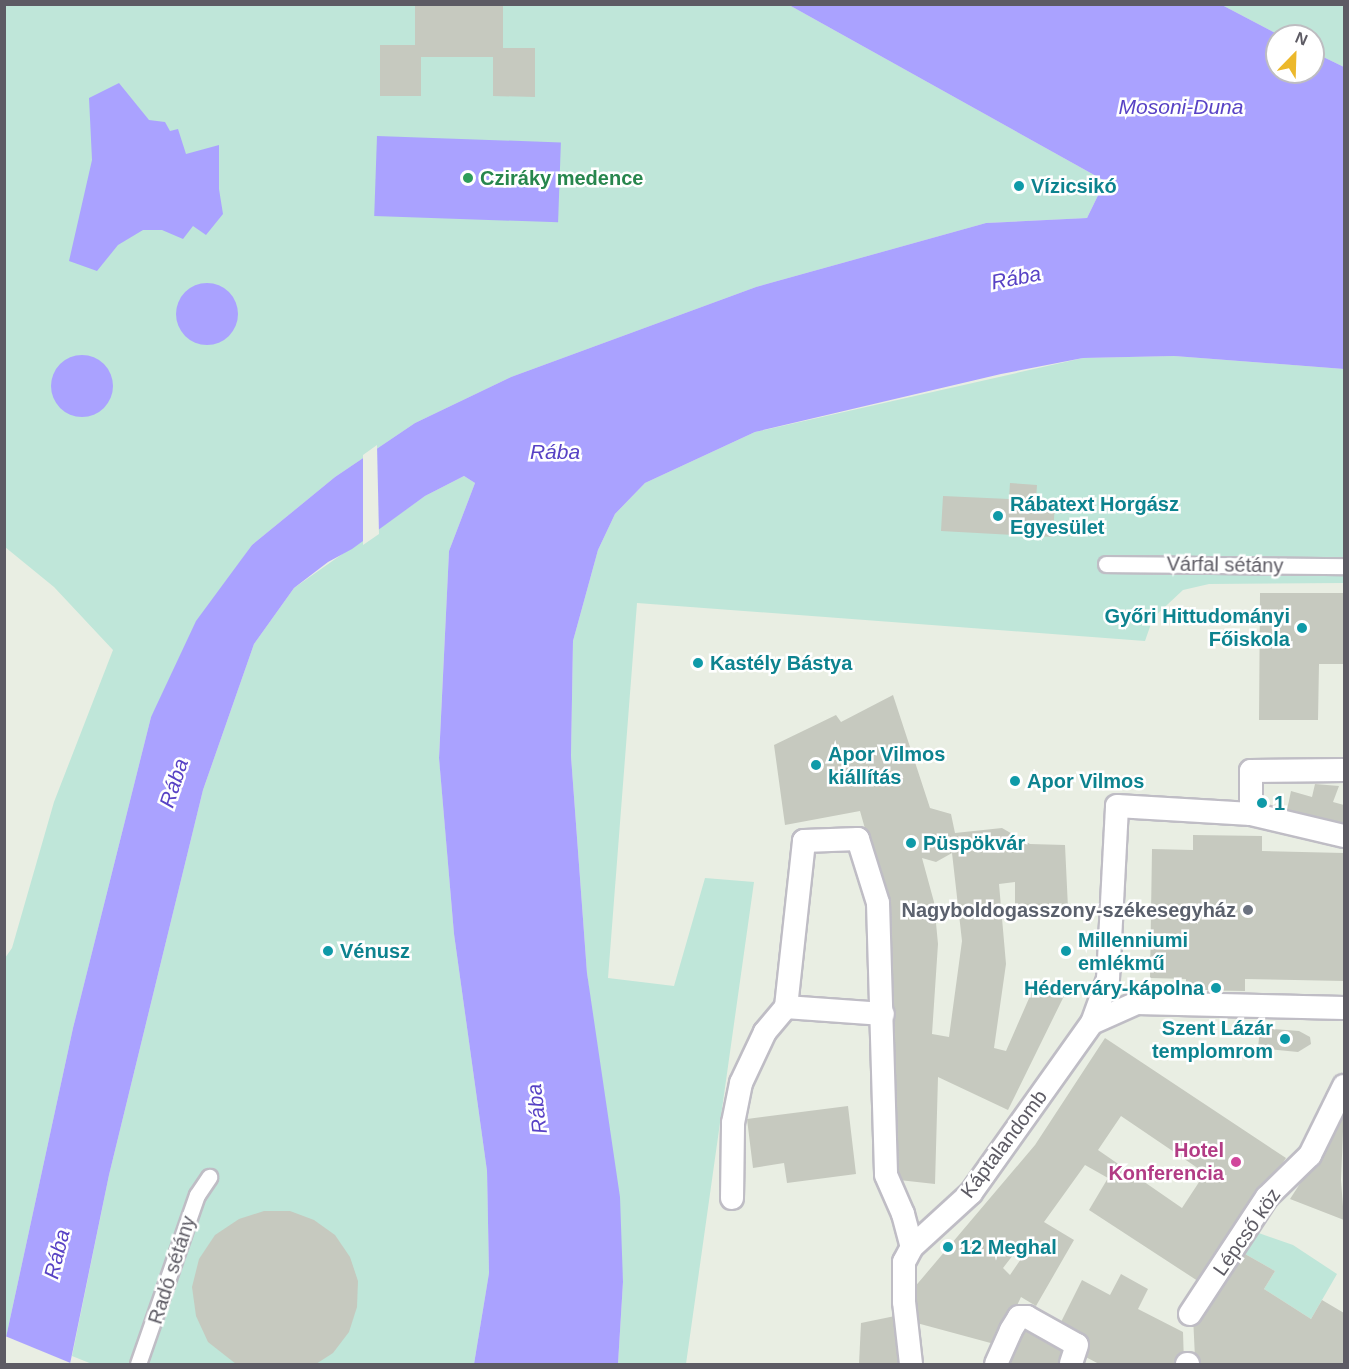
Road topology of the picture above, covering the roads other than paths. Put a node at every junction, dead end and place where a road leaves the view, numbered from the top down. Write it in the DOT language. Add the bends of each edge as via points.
graph roads {
  1 [pos="1106,564"];
  2 [pos="1344,566"];
  3 [pos="1344,770"];
  4 [pos="1251,814"];
  5 [pos="1344,836"];
  6 [pos="786,1007"];
  7 [pos="1344,1008"];
  8 [pos="883,1014"];
  9 [pos="1092,1023"];
  10 [pos="1344,1086"];
  11 [pos="209,1177"];
  12 [pos="732,1198"];
  13 [pos="912,1247"];
  14 [pos="1190,1314"];
  15 [pos="138,1365"];
  16 [pos="911,1365"];
  17 [pos="996,1365"];
  18 [pos="1071,1365"];
  1 -- 2 [label="lane, Várfal sétány"];
  3 -- 4 [label="street" via="1251,771"];
  4 -- 5 [label="street"];
  4 -- 9 [label="street, Káptalandomb" via="1117,806 1108,979"];
  6 -- 8 [label="street"];
  6 -- 8 [label="street" via="804,841 858,839 878,903"];
  6 -- 12 [label="street" via="765,1032 741,1083 733,1123"];
  7 -- 9 [label="street" via="1137,1003"];
  8 -- 13 [label="street" via="886,1175"];
  9 -- 13 [label="street, Káptalandomb" via="971,1193"];
  10 -- 14 [label="street, Lépcső köz" via="1310,1155 1267,1197"];
  11 -- 15 [label="lane, Radó sétány" via="196,1195"];
  13 -- 16 [label="street" via="904,1262"];
  17 -- 18 [label="street" via="1019,1317 1027,1317 1077,1345"];
}
